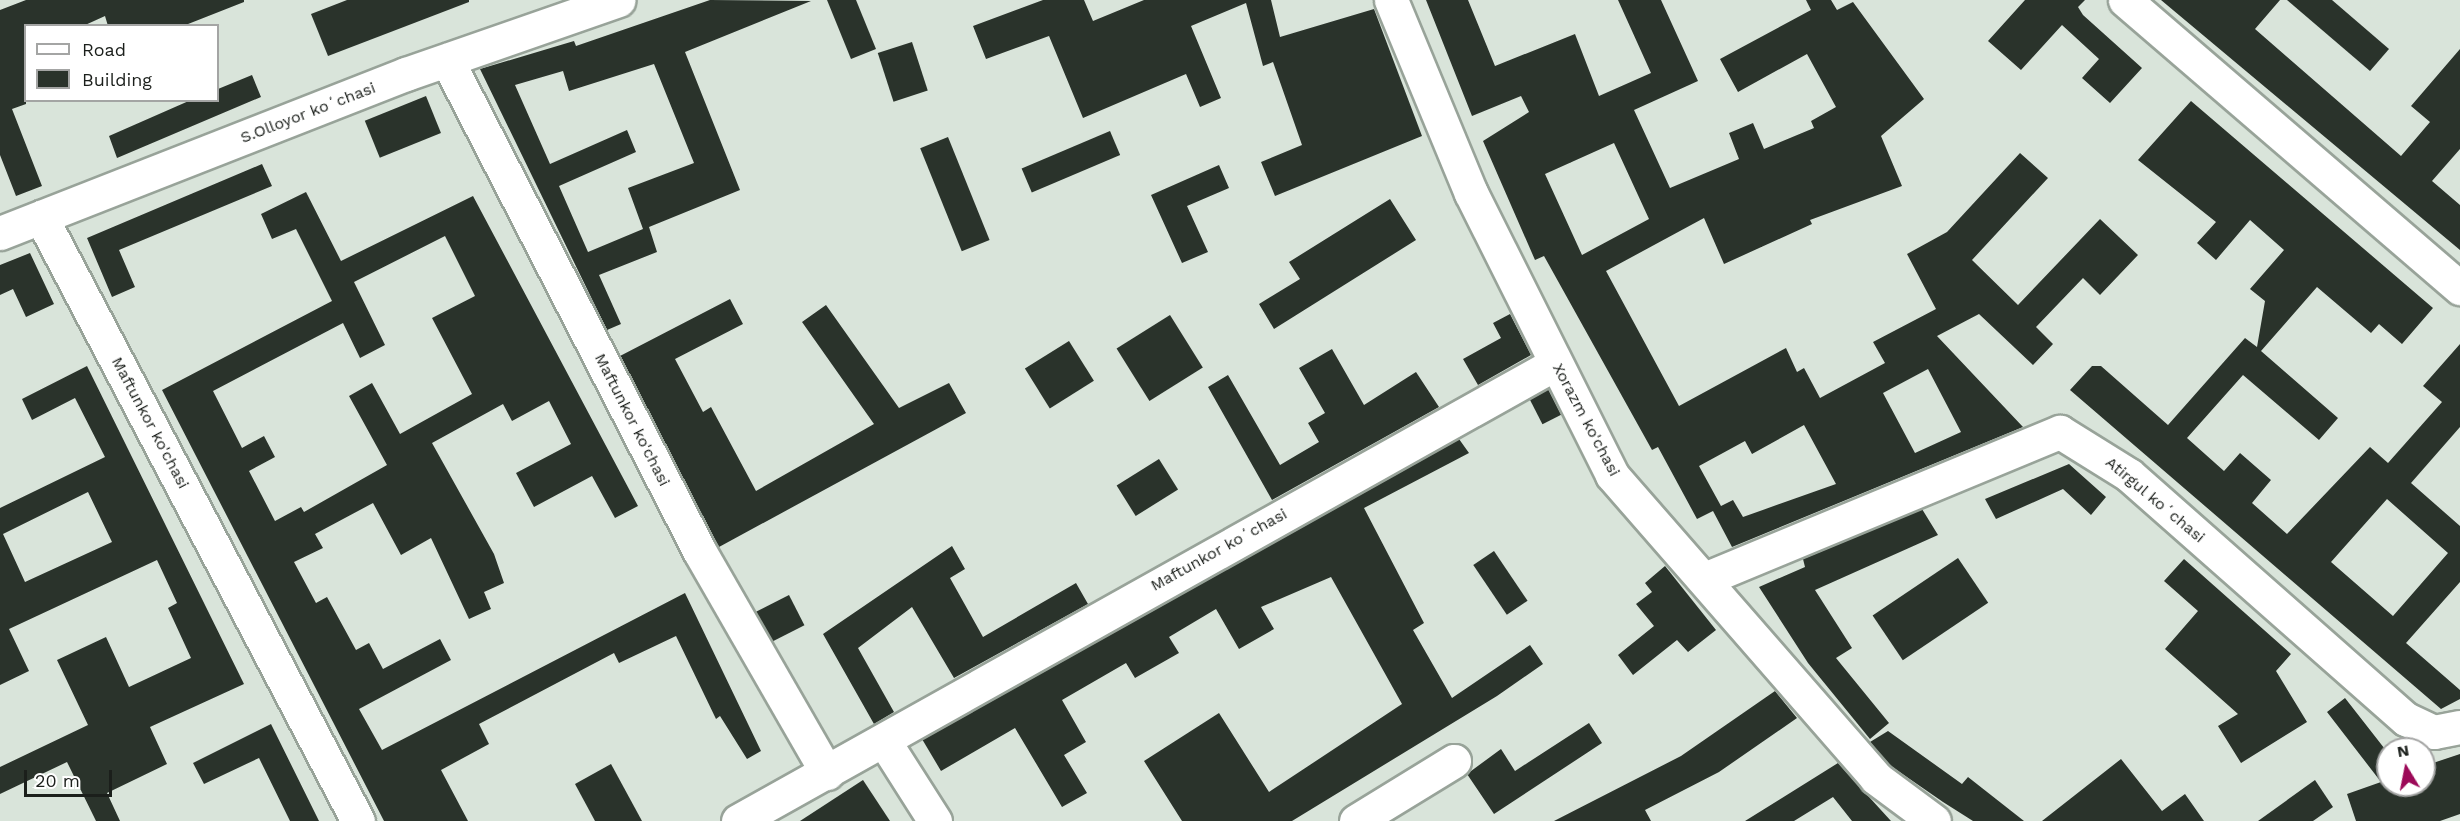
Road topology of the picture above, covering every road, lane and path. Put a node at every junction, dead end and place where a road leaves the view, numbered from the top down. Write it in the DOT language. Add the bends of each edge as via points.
graph roads {
  1 [pos="619,0"];
  2 [pos="1391,0"];
  3 [pos="2125,0"];
  4 [pos="447,60"];
  5 [pos="41,217"];
  6 [pos="0,233"];
  7 [pos="2460,288"];
  8 [pos="1556,363"];
  9 [pos="1707,578"];
  10 [pos="2460,727"];
  11 [pos="884,741"];
  12 [pos="1454,761"];
  13 [pos="827,773"];
  14 [pos="358,821"];
  15 [pos="738,821"];
  16 [pos="935,821"];
  17 [pos="1356,821"];
  18 [pos="1934,821"];
  1 -- 4 [label="street, S.Olloyor koʻchasi"];
  2 -- 8 [label="street, Xorazm ko'chasi" via="1471,193"];
  3 -- 7 [label="street"];
  4 -- 5 [label="street, S.Olloyor koʻchasi"];
  4 -- 13 [label="street, Maftunkor ko'chasi" via="700,552"];
  5 -- 6 [label="street, S.Olloyor koʻchasi"];
  5 -- 14 [label="street, Maftunkor ko'chasi"];
  8 -- 9 [label="street, Xorazm ko'chasi" via="1612,475"];
  8 -- 11 [label="street, Maftunkor koʻchasi"];
  9 -- 10 [label="street, Atirgul koʻchasi" via="2060,432 2129,475 2406,719 2434,732"];
  9 -- 18 [label="street, Xorazm ko'chasi" via="1876,778"];
  11 -- 13 [label="street, Maftunkor koʻchasi"];
  11 -- 16 [label="street"];
  12 -- 17 [label="street"];
  13 -- 15 [label="street, Maftunkor koʻchasi"];
}
